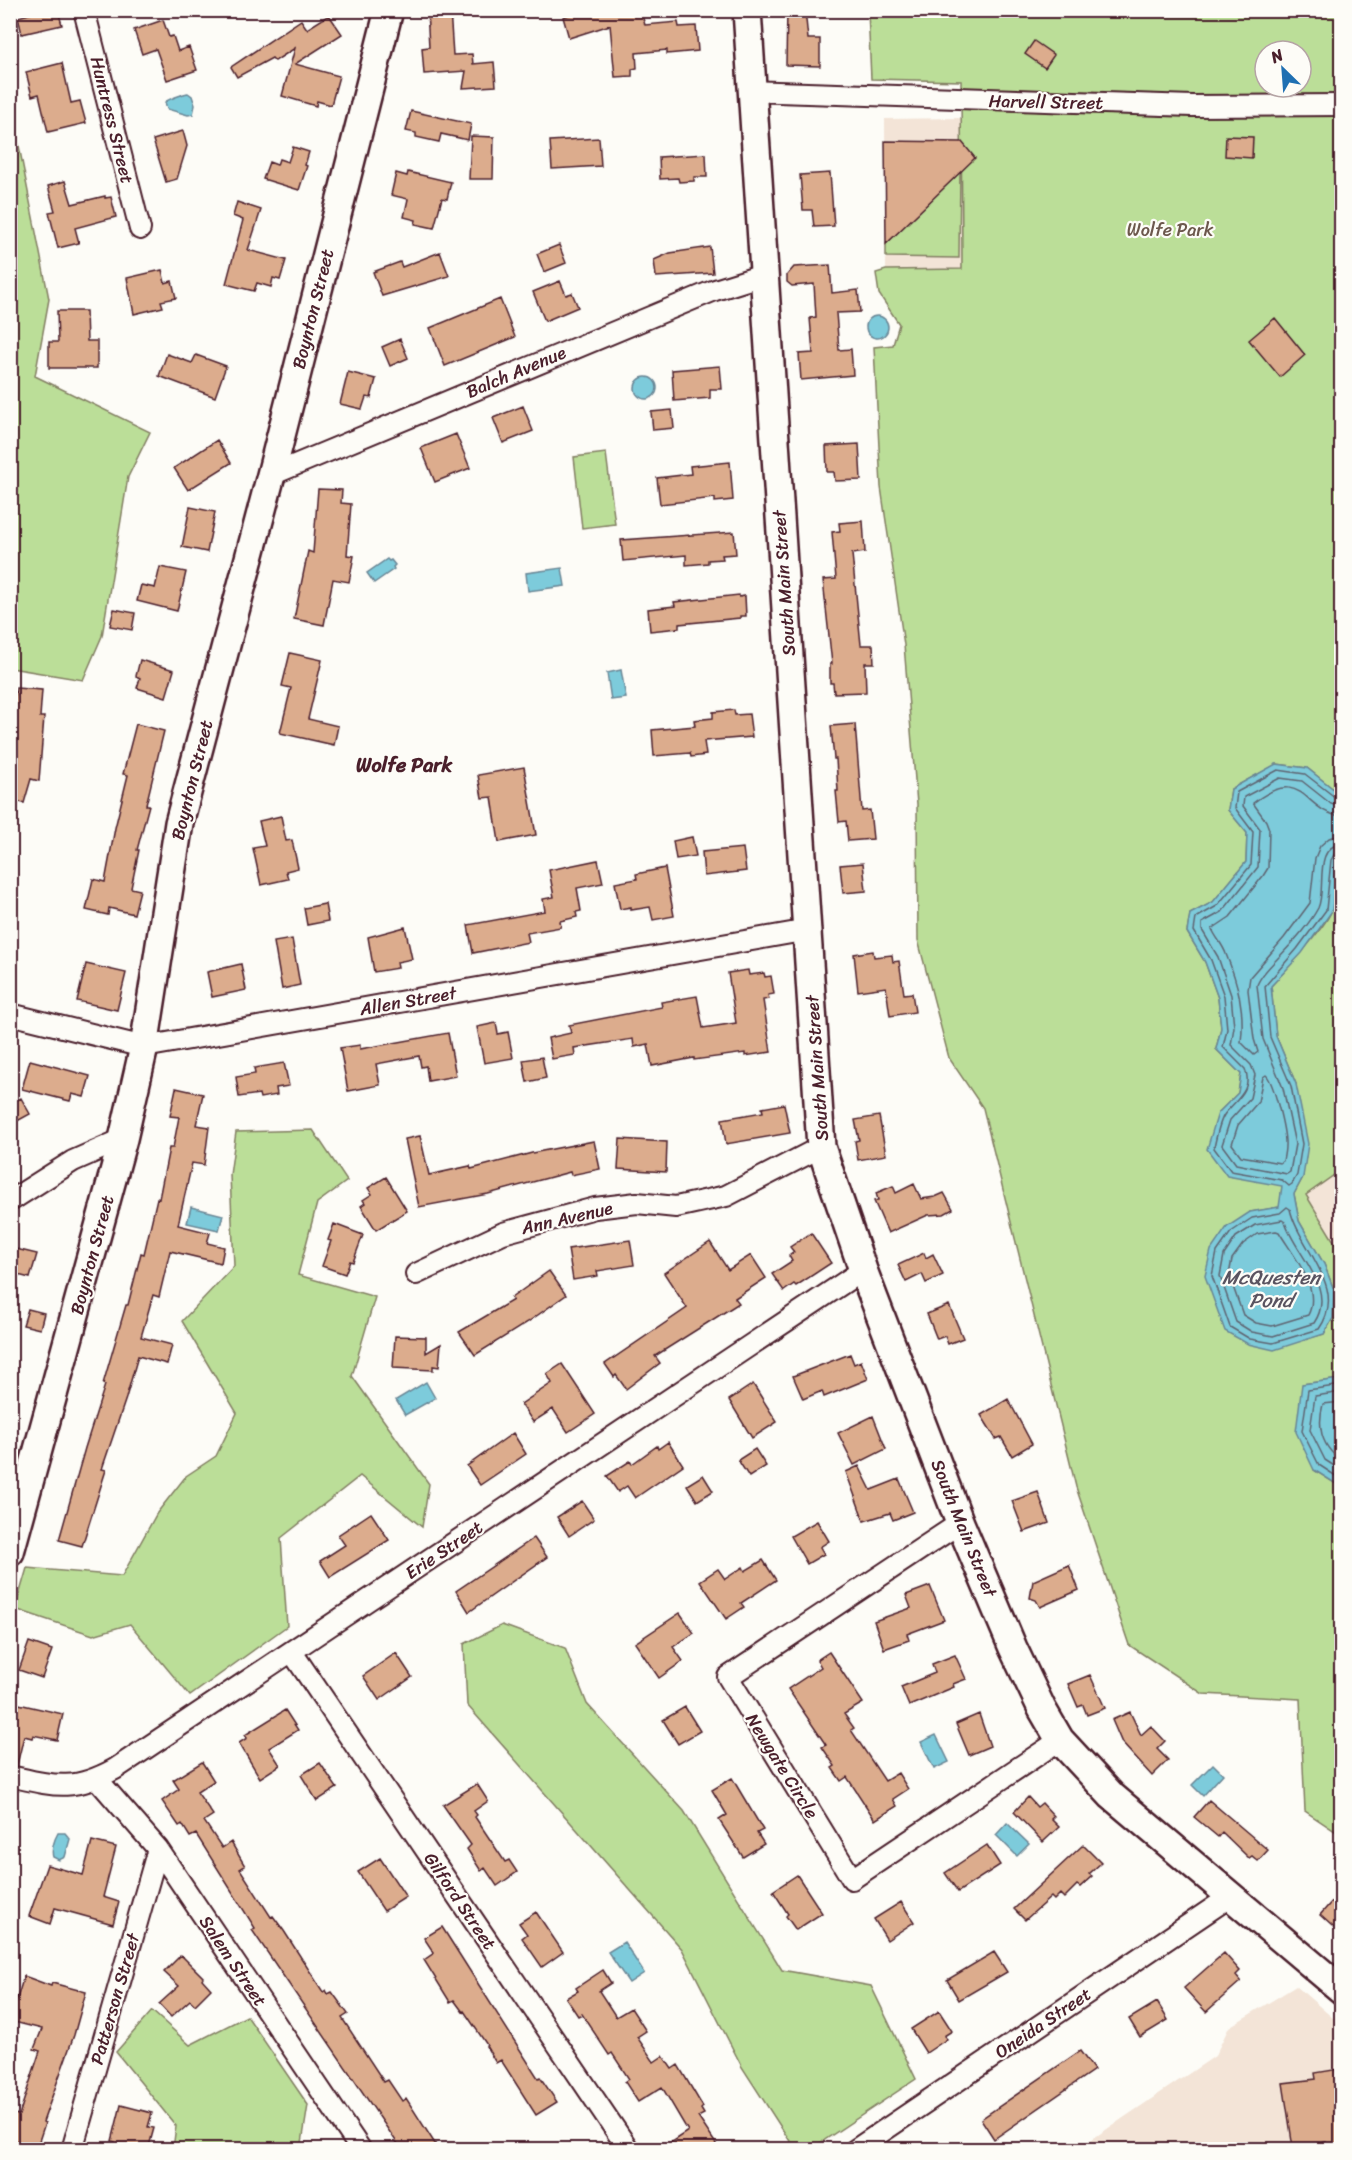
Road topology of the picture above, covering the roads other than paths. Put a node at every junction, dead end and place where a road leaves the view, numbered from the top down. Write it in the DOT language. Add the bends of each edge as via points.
graph roads {
  1 [pos="84,10"];
  2 [pos="389,10"];
  3 [pos="747,10"];
  4 [pos="751,91"];
  5 [pos="1341,105"];
  6 [pos="140,229"];
  7 [pos="764,275"];
  8 [pos="271,475"];
  9 [pos="808,930"];
  10 [pos="10,1014"];
  11 [pos="144,1047"];
  12 [pos="123,1139"];
  13 [pos="821,1147"];
  14 [pos="10,1201"];
  15 [pos="863,1270"];
  16 [pos="416,1274"];
  17 [pos="960,1523"];
  18 [pos="12,1543"];
  19 [pos="292,1652"];
  20 [pos="1060,1740"];
  21 [pos="10,1776"];
  22 [pos="97,1779"];
  23 [pos="158,1849"];
  24 [pos="1231,1896"];
  25 [pos="1341,1990"];
  26 [pos="72,2150"];
  27 [pos="361,2150"];
  28 [pos="629,2150"];
  29 [pos="855,2150"];
  1 -- 6 [label="street, Huntress Street"];
  2 -- 8 [label="main road, Boynton Street"];
  3 -- 4 [label="main road, South Main Street"];
  4 -- 5 [label="street, Harvell Street" via="1192,106"];
  4 -- 7 [label="main road, South Main Street"];
  7 -- 8 [label="street, Balch Avenue" via="705,294"];
  7 -- 9 [label="main road, South Main Street"];
  8 -- 11 [label="main road, Boynton Street" via="179,823"];
  9 -- 11 [label="street, Allen Street"];
  9 -- 13 [label="main road, South Main Street"];
  10 -- 11 [label="street, Allen Street"];
  11 -- 12 [label="main road, Boynton Street"];
  12 -- 14 [label="street" via="73,1161"];
  12 -- 18 [label="main road, Boynton Street"];
  13 -- 15 [label="main road, South Main Street"];
  13 -- 16 [label="street, Ann Avenue" via="726,1196 676,1207 637,1203 595,1208 503,1233"];
  15 -- 17 [label="main road, South Main Street"];
  15 -- 19 [label="street, Erie Street"];
  17 -- 20 [label="main road, South Main Street" via="1013,1648"];
  17 -- 20 [label="street, Newgate Circle" via="728,1677 852,1879"];
  19 -- 22 [label="street, Erie Street"];
  19 -- 28 [label="street, Gilford Street"];
  20 -- 24 [label="main road, South Main Street" via="1112,1796"];
  21 -- 22 [label="street, Erie Street" via="54,1786"];
  22 -- 23 [label="street, Salem Street"];
  23 -- 26 [label="street, Patterson Street"];
  23 -- 27 [label="street, Salem Street"];
  24 -- 25 [label="main road, South Main Street"];
  24 -- 29 [label="street, Oneida Street"];
}
